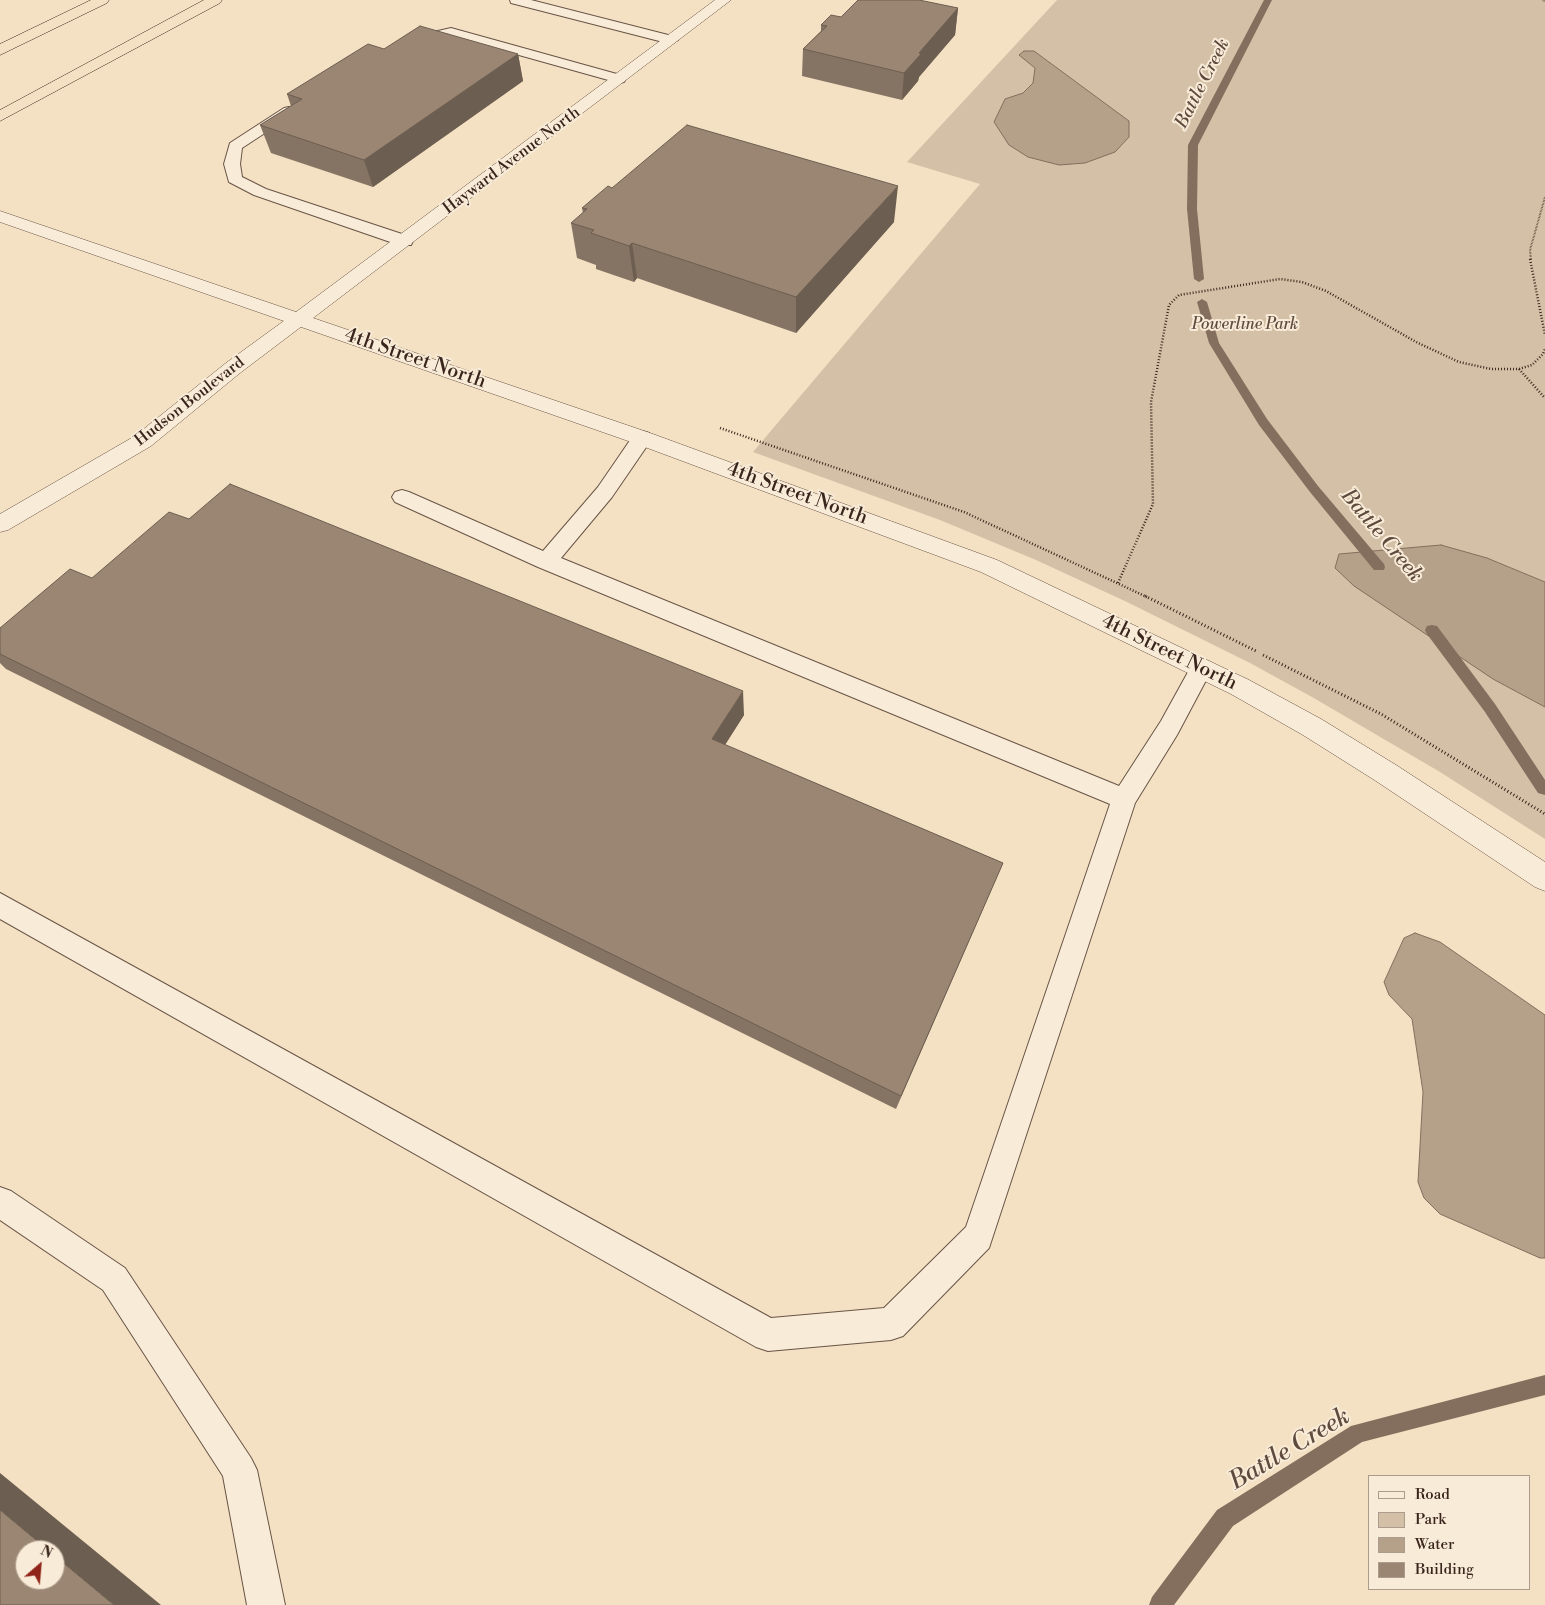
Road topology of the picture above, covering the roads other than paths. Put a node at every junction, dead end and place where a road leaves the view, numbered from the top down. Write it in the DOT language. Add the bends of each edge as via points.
graph roads {
  1 [pos="102,0"];
  2 [pos="215,0"];
  3 [pos="516,0"];
  4 [pos="724,0"];
  5 [pos="671,40"];
  6 [pos="400,44"];
  7 [pos="0,50"];
  8 [pos="619,79"];
  9 [pos="300,104"];
  10 [pos="0,116"];
  11 [pos="0,216"];
  12 [pos="405,242"];
  13 [pos="299,319"];
  14 [pos="642,438"];
  15 [pos="402,497"];
  16 [pos="0,524"];
  17 [pos="546,560"];
  18 [pos="1202,668"];
  19 [pos="1124,799"];
  20 [pos="1545,878"];
  21 [pos="0,905"];
  22 [pos="0,1202"];
  23 [pos="266,1605"];
  1 -- 7 [label="highway"];
  2 -- 10 [label="highway"];
  3 -- 5 [label="lane"];
  4 -- 5 [label="street, Hayward Avenue North"];
  5 -- 8 [label="street, Hayward Avenue North"];
  6 -- 8 [label="lane" via="451,32"];
  8 -- 12 [label="street, Hayward Avenue North"];
  9 -- 12 [label="lane" via="235,146 232,164 235,178 260,192"];
  11 -- 13 [label="street, 4th Street North"];
  12 -- 13 [label="street, Hayward Avenue North"];
  13 -- 14 [label="street, 4th Street North"];
  13 -- 16 [label="street, Hudson Boulevard" via="143,441"];
  14 -- 17 [label="lane" via="604,492"];
  14 -- 18 [label="street, 4th Street North" via="989,566"];
  15 -- 17 [label="lane"];
  17 -- 19 [label="lane"];
  18 -- 19 [label="lane" via="1170,728"];
  18 -- 20 [label="street, 4th Street North" via="1312,727"];
  19 -- 21 [label="lane" via="978,1238 891,1324 768,1335"];
  22 -- 23 [label="lane" via="114,1279 239,1470"];
}
